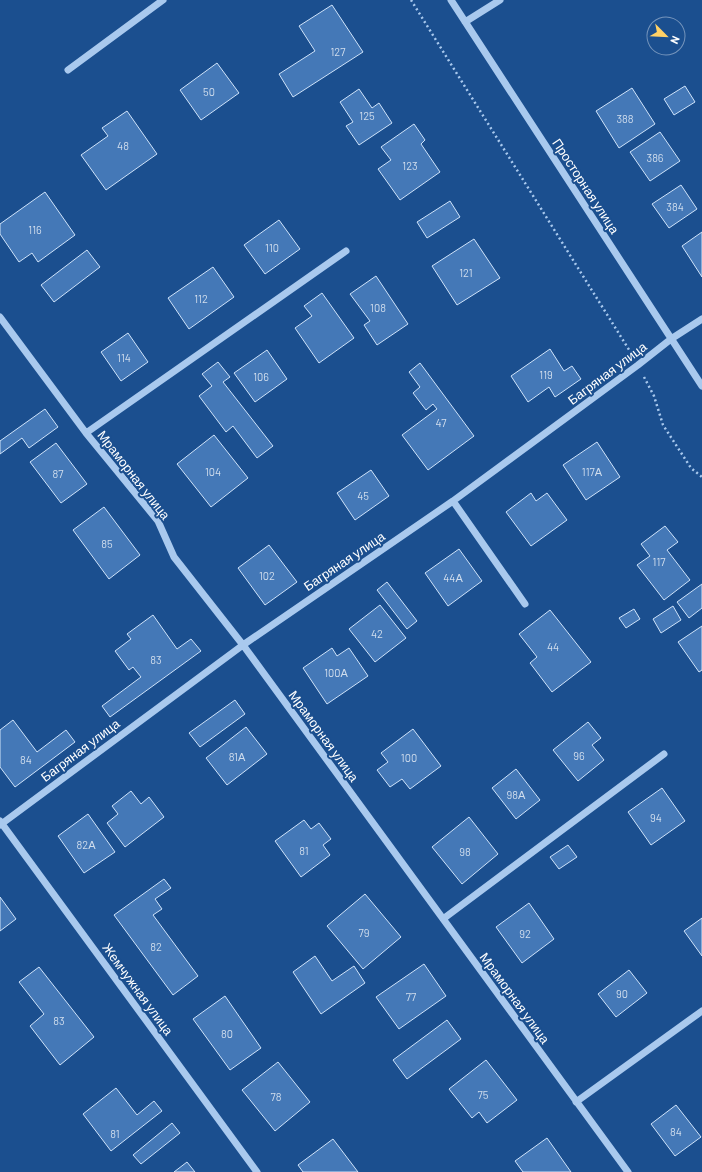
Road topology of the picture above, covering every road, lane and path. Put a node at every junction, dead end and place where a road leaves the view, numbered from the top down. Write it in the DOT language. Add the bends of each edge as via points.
graph roads {
  1 [pos="163,0"];
  2 [pos="411,0"];
  3 [pos="451,0"];
  4 [pos="500,0"];
  5 [pos="465,22"];
  6 [pos="68,70"];
  7 [pos="346,251"];
  8 [pos="0,317"];
  9 [pos="702,319"];
  10 [pos="671,339"];
  11 [pos="638,365"];
  12 [pos="702,386"];
  13 [pos="86,433"];
  14 [pos="702,477"];
  15 [pos="453,501"];
  16 [pos="525,604"];
  17 [pos="243,645"];
  18 [pos="664,754"];
  19 [pos="1,823"];
  20 [pos="443,919"];
  21 [pos="702,1011"];
  22 [pos="576,1102"];
  23 [pos="257,1172"];
  24 [pos="628,1172"];
  1 -- 6 [label="street"];
  2 -- 11 [label="path"];
  3 -- 5 [label="street, Просторная улица"];
  4 -- 5 [label="street"];
  5 -- 10 [label="street, Просторная улица"];
  7 -- 13 [label="street"];
  8 -- 13 [label="street, Мраморная улица"];
  9 -- 10 [label="street, Багряная улица"];
  10 -- 11 [label="street, Багряная улица"];
  10 -- 12 [label="street, Просторная улица"];
  11 -- 14 [label="path" via="654,396 663,425 691,468"];
  11 -- 15 [label="street, Багряная улица"];
  13 -- 17 [label="street, Мраморная улица" via="158,521 174,557"];
  15 -- 16 [label="street"];
  15 -- 17 [label="street, Багряная улица"];
  17 -- 19 [label="street, Багряная улица"];
  17 -- 20 [label="street, Мраморная улица"];
  18 -- 20 [label="street"];
  19 -- 23 [label="street, Жемчужная улица"];
  20 -- 22 [label="street, Мраморная улица"];
  21 -- 22 [label="street"];
  22 -- 24 [label="street, Мраморная улица"];
}
